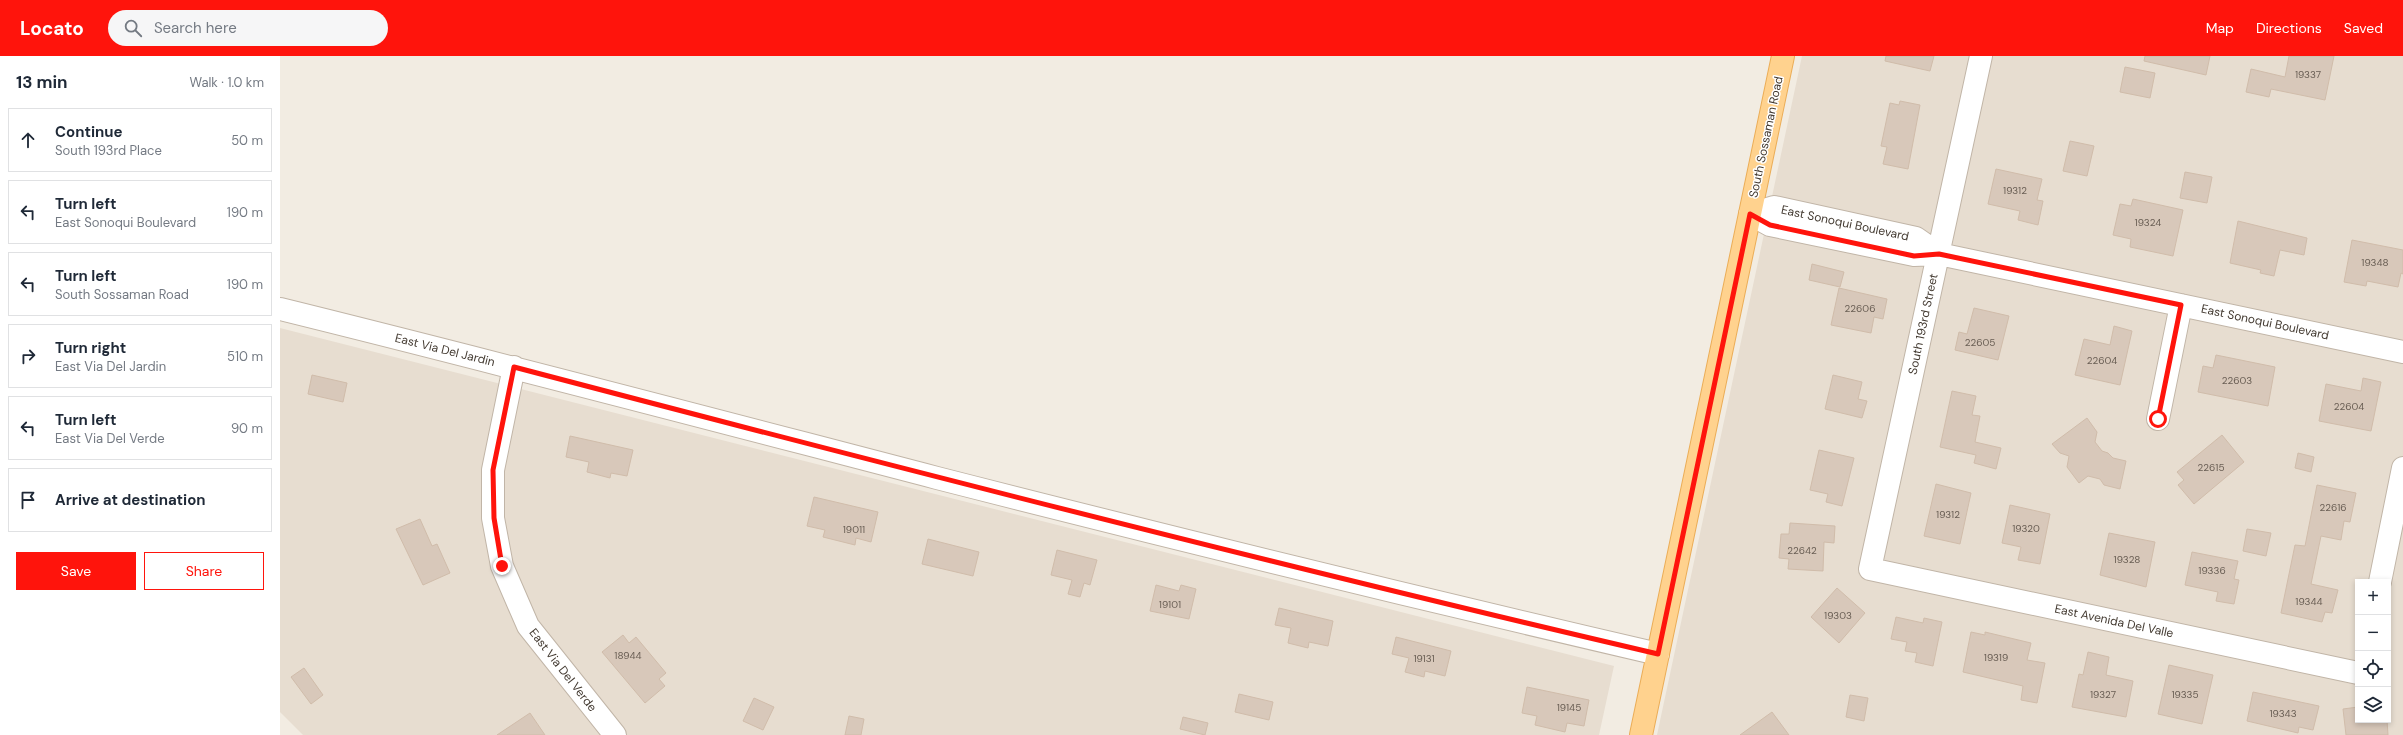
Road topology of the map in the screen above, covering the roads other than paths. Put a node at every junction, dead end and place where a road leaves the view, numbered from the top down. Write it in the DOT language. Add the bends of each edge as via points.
graph roads {
  1 [pos="1783,56"];
  2 [pos="1981,56"];
  3 [pos="1750,214"];
  4 [pos="1939,254"];
  5 [pos="2181,305"];
  6 [pos="280,309"];
  7 [pos="2403,352"];
  8 [pos="514,367"];
  9 [pos="2158,419"];
  10 [pos="2403,468"];
  11 [pos="1870,569"];
  12 [pos="2381,579"];
  13 [pos="1658,654"];
  14 [pos="2355,672"];
  15 [pos="615,735"];
  16 [pos="1641,735"];
  1 -- 3 [label="main road, South Sossaman Road"];
  2 -- 4 [label="street, South 193rd Street"];
  3 -- 4 [label="street, East Sonoqui Boulevard" via="1774,207 1916,238"];
  3 -- 13 [label="main road, South Sossaman Road"];
  4 -- 5 [label="street, East Sonoqui Boulevard"];
  4 -- 11 [label="street, South 193rd Street"];
  5 -- 7 [label="street, East Sonoqui Boulevard"];
  5 -- 9 [label="street"];
  6 -- 8 [label="street, East Via Del Jardin"];
  8 -- 13 [label="street, East Via Del Jardin" via="954,482 1429,601"];
  8 -- 15 [label="street, East Via Del Verde" via="493,470 494,518 502,566 528,626"];
  10 -- 12 [label="street"];
  11 -- 14 [label="street, East Avenida Del Valle"];
  13 -- 16 [label="main road, South Sossaman Road"];
}
